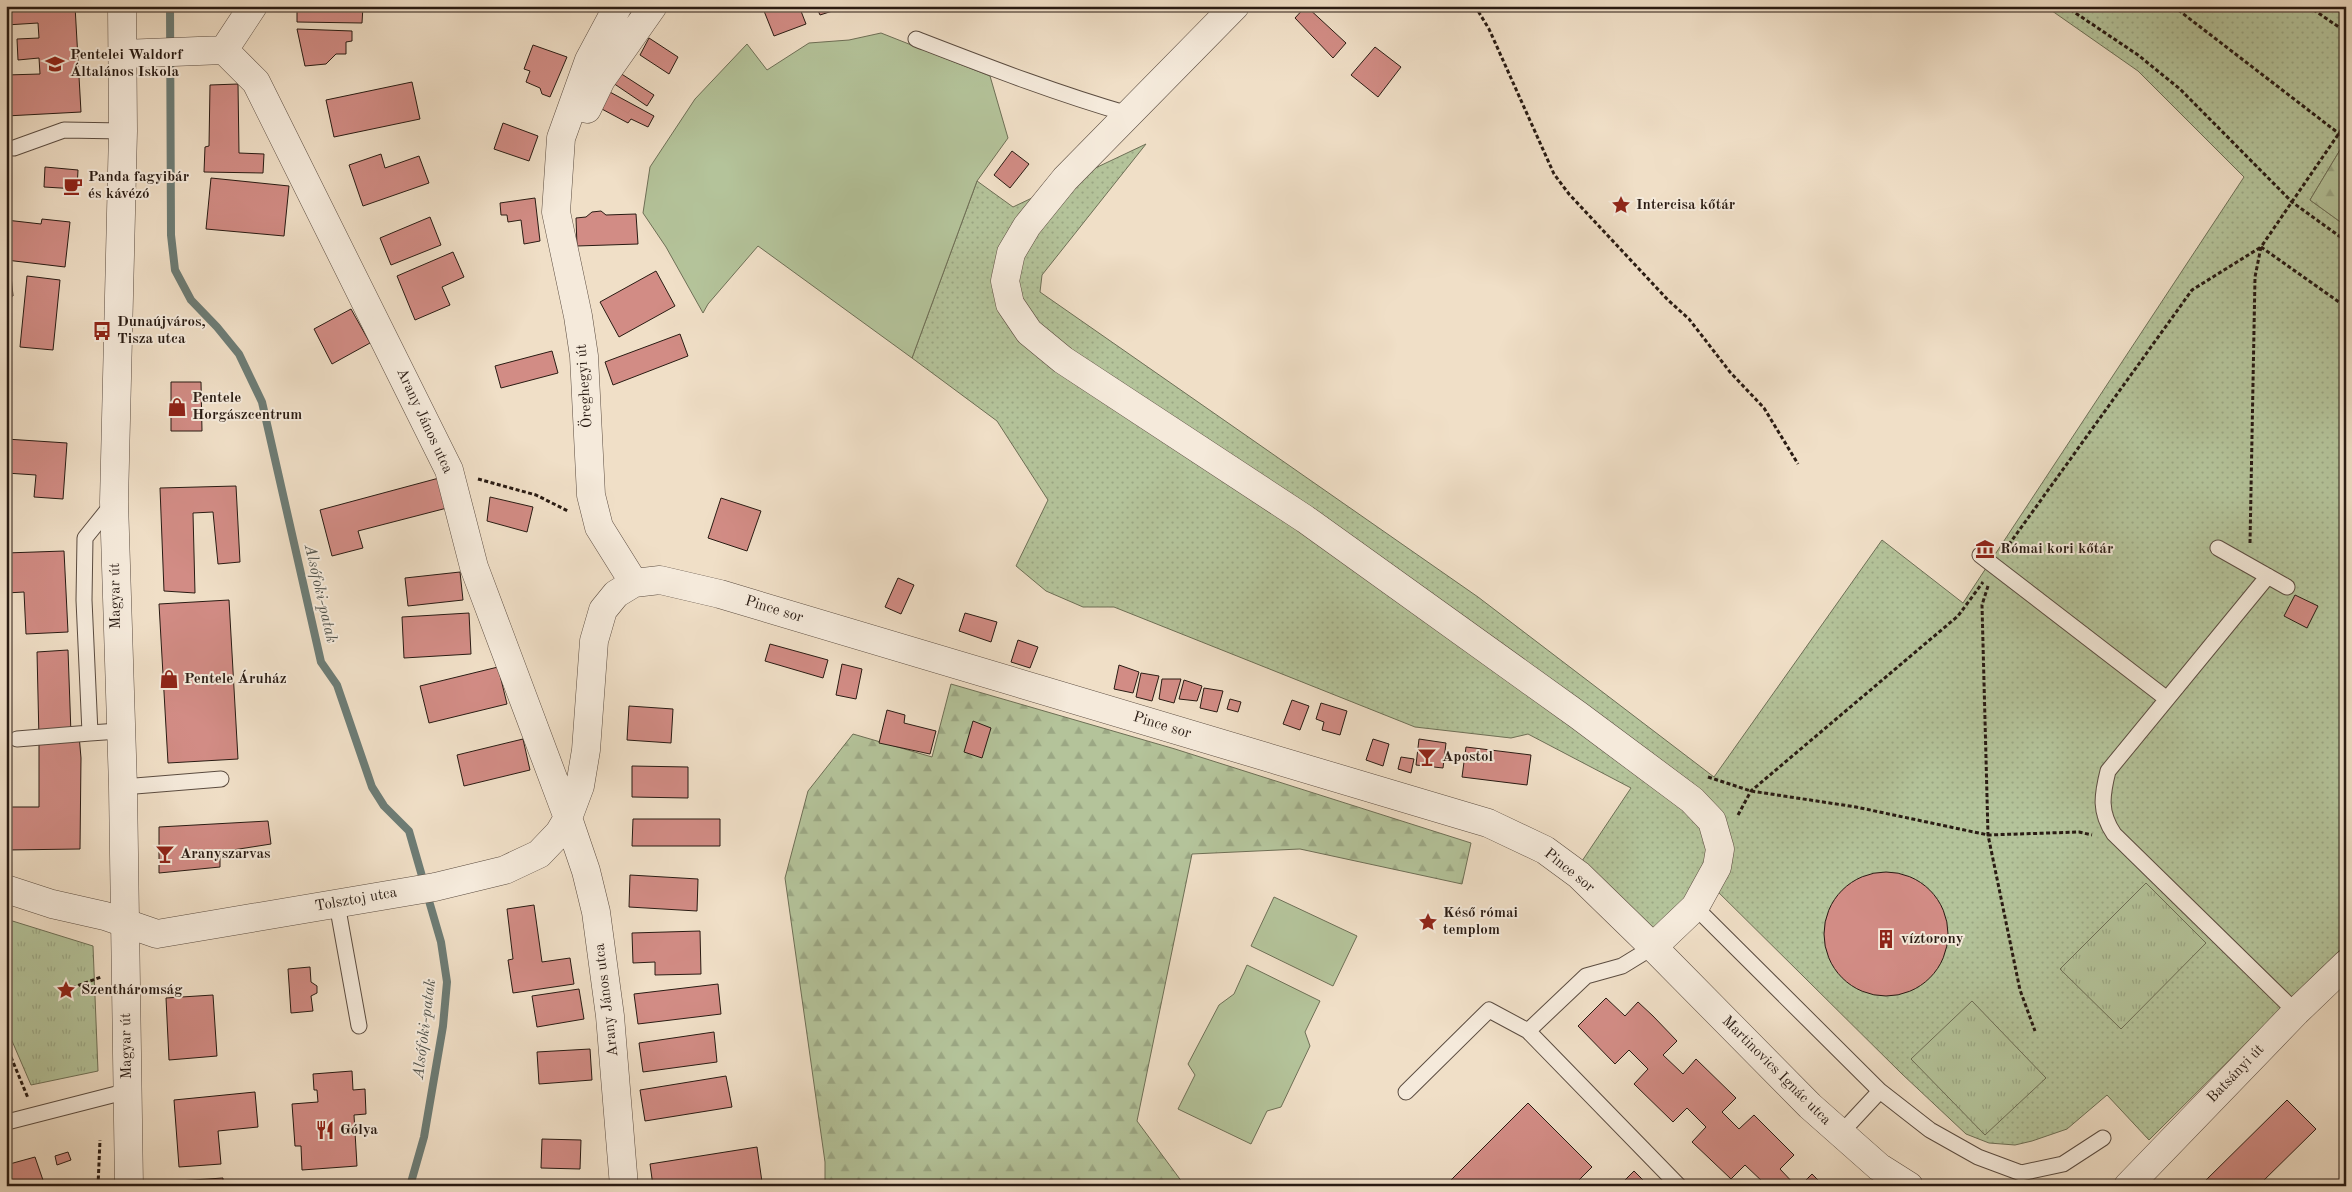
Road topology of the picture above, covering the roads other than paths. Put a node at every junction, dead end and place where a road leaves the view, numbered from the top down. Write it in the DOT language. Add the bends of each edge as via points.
graph roads {
  1 [pos="122,6"];
  2 [pos="253,6"];
  3 [pos="618,6"];
  4 [pos="653,6"];
  5 [pos="1235,6"];
  6 [pos="916,39"];
  7 [pos="224,50"];
  8 [pos="134,54"];
  9 [pos="1128,114"];
  10 [pos="123,131"];
  11 [pos="14,148"];
  12 [pos="557,179"];
  13 [pos="114,502"];
  14 [pos="2218,548"];
  15 [pos="1980,555"];
  16 [pos="2268,576"];
  17 [pos="634,583"];
  18 [pos="2287,587"];
  19 [pos="2167,699"];
  20 [pos="119,731"];
  21 [pos="90,733"];
  22 [pos="17,739"];
  23 [pos="221,779"];
  24 [pos="123,787"];
  25 [pos="568,818"];
  26 [pos="6,889"];
  27 [pos="337,904"];
  28 [pos="1695,907"];
  29 [pos="124,923"];
  30 [pos="1653,946"];
  31 [pos="2346,964"];
  32 [pos="2296,1012"];
  33 [pos="359,1026"];
  34 [pos="1528,1031"];
  35 [pos="128,1091"];
  36 [pos="1880,1091"];
  37 [pos="1406,1092"];
  38 [pos="12,1121"];
  39 [pos="1840,1134"];
  40 [pos="2103,1138"];
  41 [pos="2129,1185"];
  42 [pos="129,1186"];
  43 [pos="624,1186"];
  44 [pos="1679,1186"];
  45 [pos="1909,1186"];
  1 -- 8 [label="street, Magyar út"];
  2 -- 7 [label="street"];
  3 -- 12 [label="street, Öreghegyi út" via="589,60 561,138"];
  4 -- 12 [label="street, Öreghegyi út" via="601,80"];
  5 -- 9 [label="street"];
  6 -- 9 [label="lane" via="1023,80"];
  7 -- 8 [label="street"];
  7 -- 25 [label="street, Arany János utca" via="256,82 449,470 474,567"];
  8 -- 10 [label="street, Magyar út"];
  9 -- 28 [label="street" via="1066,179 1027,226 1011,253 1005,281 1010,304 1029,332 1063,360 1129,405 1305,520 1692,800 1712,821 1720,849 1717,867"];
  10 -- 11 [label="lane" via="64,130"];
  10 -- 13 [label="street, Magyar út"];
  12 -- 17 [label="street, Öreghegyi út" via="556,212 584,356 591,495 598,527"];
  13 -- 20 [label="street, Magyar út"];
  13 -- 21 [label="lane" via="86,538 84,600"];
  14 -- 16 [label="lane"];
  15 -- 19 [label="lane"];
  16 -- 18 [label="lane"];
  16 -- 19 [label="lane"];
  17 -- 25 [label="street" via="616,594 603,610 594,641 586,750 580,786"];
  17 -- 30 [label="street, Pince sor" via="660,580 720,594 1488,824 1552,855 1579,875"];
  19 -- 32 [label="lane" via="2108,771 2102,794 2106,822 2122,842"];
  20 -- 21 [label="lane"];
  20 -- 24 [label="street, Magyar út"];
  21 -- 22 [label="lane"];
  23 -- 24 [label="lane"];
  24 -- 29 [label="street, Magyar út"];
  25 -- 27 [label="street, Tolsztoj utca" via="539,854 505,870"];
  25 -- 43 [label="street, Arany János utca" via="596,912 610,1016"];
  26 -- 29 [label="street, Tolsztoj utca"];
  27 -- 29 [label="street, Tolsztoj utca" via="157,934"];
  27 -- 33 [label="lane"];
  28 -- 30 [label="street"];
  28 -- 36 [label="lane"];
  29 -- 35 [label="street, Magyar út"];
  30 -- 34 [label="lane" via="1622,966 1586,976"];
  30 -- 39 [label="street, Martinovics Ignác utca"];
  31 -- 32 [label="street, Batsányi út"];
  32 -- 41 [label="street, Batsányi út"];
  34 -- 37 [label="lane" via="1489,1010"];
  34 -- 44 [label="lane"];
  35 -- 38 [label="lane"];
  35 -- 42 [label="street, Magyar út"];
  36 -- 39 [label="lane"];
  36 -- 40 [label="lane" via="1930,1130 1978,1157 2021,1173 2063,1164"];
  39 -- 45 [label="street, Martinovics Ignác utca" via="1879,1167"];
}
